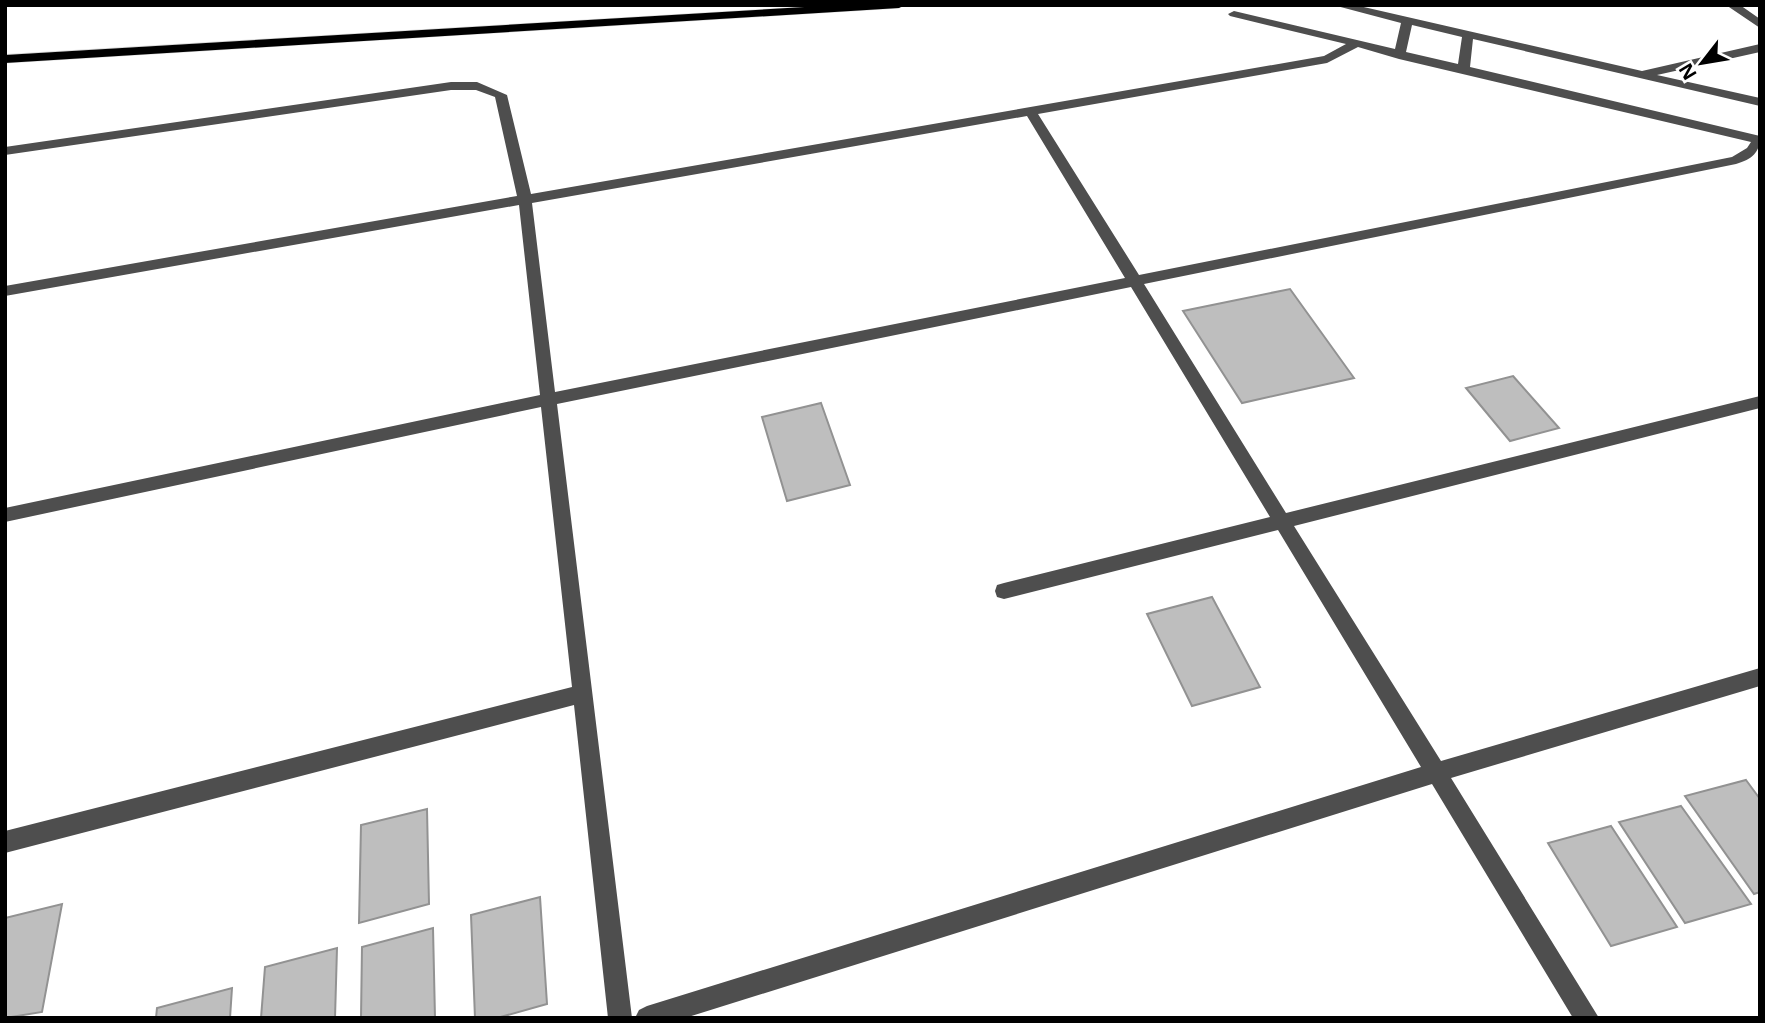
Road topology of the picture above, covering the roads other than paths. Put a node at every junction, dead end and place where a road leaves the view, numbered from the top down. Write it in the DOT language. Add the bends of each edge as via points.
graph roads {
  1 [pos="899,5"];
  2 [pos="1339,5"];
  3 [pos="1732,5"];
  4 [pos="1234,14"];
  5 [pos="1407,22"];
  6 [pos="1760,25"];
  7 [pos="1468,36"];
  8 [pos="1356,44"];
  9 [pos="1760,48"];
  10 [pos="1399,55"];
  11 [pos="5,59"];
  12 [pos="1463,70"];
  13 [pos="1640,75"];
  14 [pos="1760,102"];
  15 [pos="1032,114"];
  16 [pos="1760,140"];
  17 [pos="5,151"];
  18 [pos="525,200"];
  19 [pos="1136,282"];
  20 [pos="5,291"];
  21 [pos="549,399"];
  22 [pos="1760,402"];
  23 [pos="5,515"];
  24 [pos="1285,523"];
  25 [pos="1004,591"];
  26 [pos="1760,677"];
  27 [pos="583,693"];
  28 [pos="1437,772"];
  29 [pos="5,842"];
  30 [pos="620,1018"];
  31 [pos="647,1018"];
  32 [pos="1587,1018"];
  1 -- 11 [label="main road"];
  2 -- 5 [label="lane"];
  3 -- 6 [label="lane"];
  4 -- 8 [label="lane"];
  5 -- 7 [label="lane"];
  5 -- 10 [label="lane"];
  7 -- 12 [label="lane"];
  7 -- 13 [label="lane"];
  8 -- 10 [label="lane"];
  8 -- 15 [label="lane" via="1327,59"];
  9 -- 13 [label="lane"];
  10 -- 12 [label="lane"];
  12 -- 16 [label="lane"];
  13 -- 14 [label="lane"];
  15 -- 18 [label="lane"];
  15 -- 19 [label="lane"];
  16 -- 19 [label="lane" via="1752,151 1735,160"];
  17 -- 18 [label="lane" via="451,86 477,86 501,95 505,103"];
  18 -- 20 [label="lane"];
  18 -- 21 [label="lane"];
  19 -- 21 [label="lane"];
  19 -- 24 [label="lane"];
  21 -- 23 [label="lane"];
  21 -- 27 [label="lane"];
  22 -- 24 [label="lane"];
  24 -- 25 [label="lane"];
  24 -- 28 [label="lane"];
  26 -- 28 [label="lane"];
  27 -- 29 [label="lane"];
  27 -- 30 [label="lane"];
  28 -- 31 [label="lane"];
  28 -- 32 [label="lane"];
}
